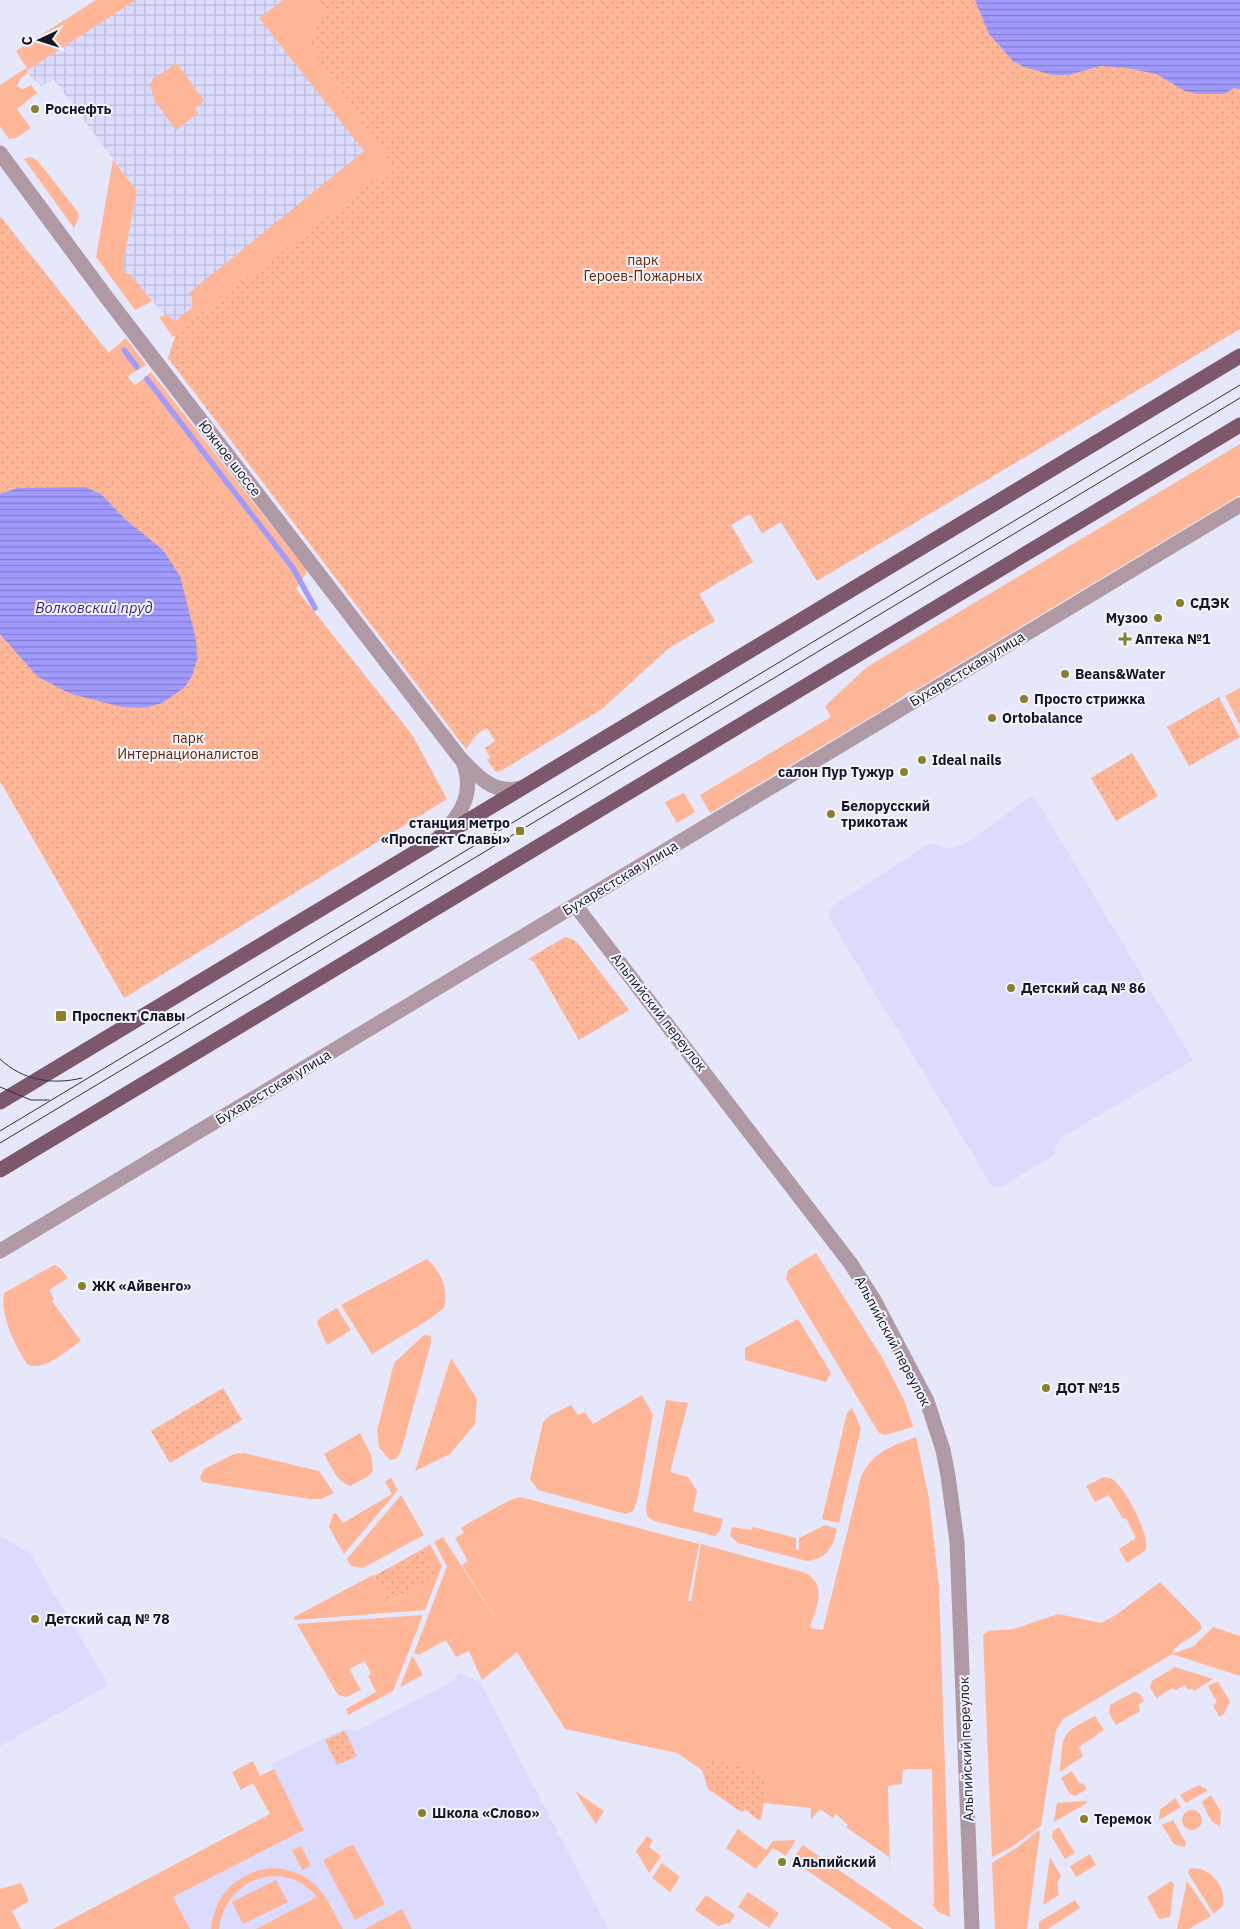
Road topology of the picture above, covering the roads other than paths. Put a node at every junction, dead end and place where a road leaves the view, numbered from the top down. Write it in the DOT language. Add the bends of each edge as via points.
graph roads {
  1 [pos="0,153"];
  2 [pos="1240,356"];
  3 [pos="1240,425"];
  4 [pos="1240,505"];
  5 [pos="462,761"];
  6 [pos="520,788"];
  7 [pos="438,838"];
  8 [pos="576,905"];
  9 [pos="0,1102"];
  10 [pos="0,1170"];
  11 [pos="0,1251"];
  12 [pos="972,1929"];
  1 -- 5 [label="street, Южное шоссе" via="107,298"];
  2 -- 6 [label="main road"];
  3 -- 10 [label="main road"];
  4 -- 8 [label="street, Бухарестская улица"];
  5 -- 6 [label="street, Южное шоссе" via="492,786 505,790"];
  5 -- 7 [label="street, Южное шоссе" via="467,775 467,798 458,816"];
  6 -- 7 [label="main road"];
  7 -- 9 [label="main road"];
  8 -- 11 [label="street, Бухарестская улица"];
  8 -- 12 [label="street, Альпийский переулок" via="851,1264 874,1300 927,1401 943,1450 958,1542"];
}
